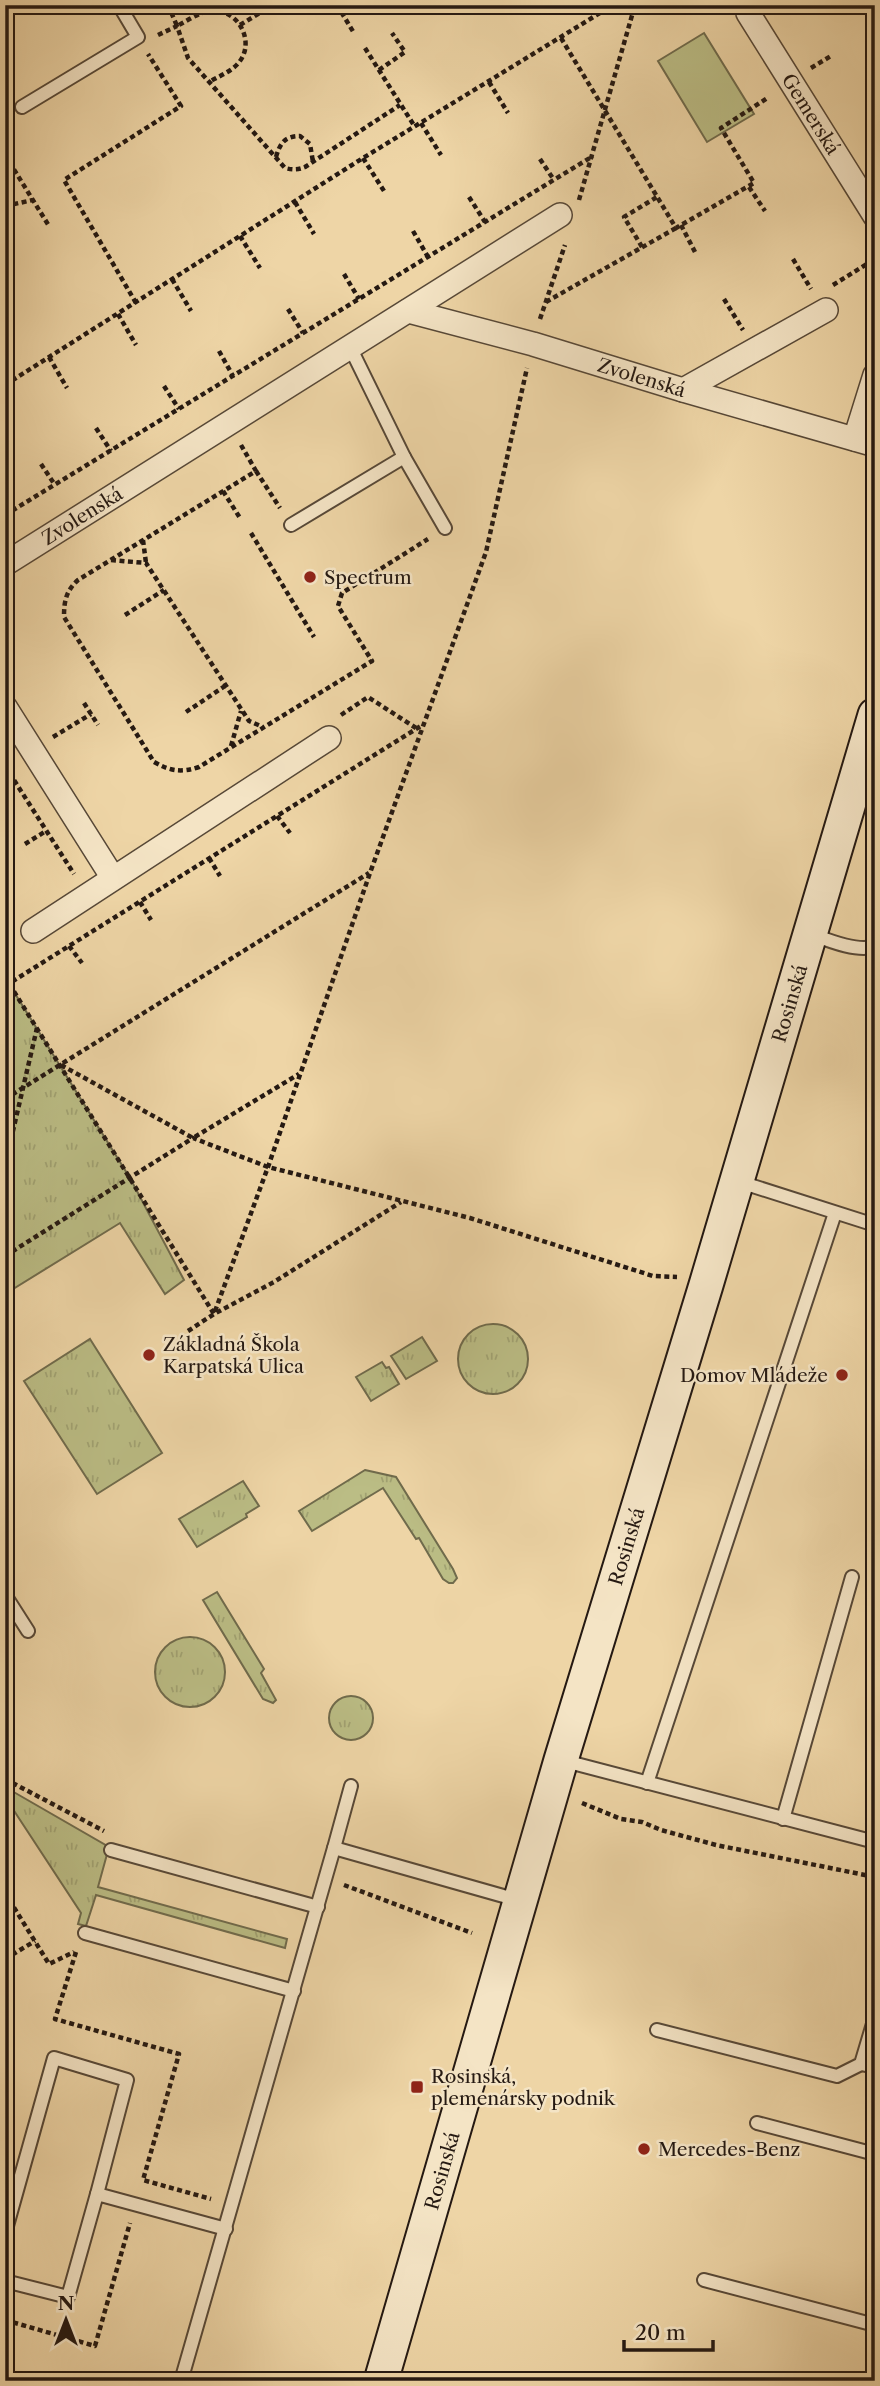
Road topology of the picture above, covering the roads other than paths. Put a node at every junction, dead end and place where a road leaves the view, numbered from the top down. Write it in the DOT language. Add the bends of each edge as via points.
graph roads {
  1 [pos="119,5"];
  2 [pos="748,13"];
  3 [pos="22,107"];
  4 [pos="569,210"];
  5 [pos="875,216"];
  6 [pos="820,303"];
  7 [pos="408,310"];
  8 [pos="350,348"];
  9 [pos="875,375"];
  10 [pos="683,390"];
  11 [pos="865,442"];
  12 [pos="404,457"];
  13 [pos="291,525"];
  14 [pos="445,528"];
  15 [pos="5,564"];
  16 [pos="5,707"];
  17 [pos="875,715"];
  18 [pos="329,738"];
  19 [pos="113,878"];
  20 [pos="33,931"];
  21 [pos="811,934"];
  22 [pos="875,946"];
  23 [pos="736,1181"];
  24 [pos="835,1213"];
  25 [pos="875,1225"];
  26 [pos="852,1577"];
  27 [pos="5,1595"];
  28 [pos="28,1631"];
  29 [pos="561,1760"];
  30 [pos="647,1783"];
  31 [pos="351,1786"];
  32 [pos="783,1819"];
  33 [pos="875,1842"];
  34 [pos="334,1847"];
  35 [pos="111,1850"];
  36 [pos="521,1902"];
  37 [pos="318,1907"];
  38 [pos="85,1933"];
  39 [pos="294,1991"];
  40 [pos="875,2017"];
  41 [pos="657,2030"];
  42 [pos="861,2064"];
  43 [pos="875,2067"];
  44 [pos="757,2123"];
  45 [pos="875,2154"];
  46 [pos="97,2194"];
  47 [pos="226,2229"];
  48 [pos="5,2233"];
  49 [pos="704,2280"];
  50 [pos="5,2281"];
  51 [pos="875,2325"];
  52 [pos="181,2381"];
  53 [pos="381,2381"];
  1 -- 3 [label="lane" via="138,37 81,78"];
  2 -- 5 [label="street, Gemerská"];
  4 -- 7 [label="street, Zvolenská"];
  6 -- 10 [label="street"];
  7 -- 8 [label="street, Zvolenská"];
  7 -- 10 [label="street, Zvolenská"];
  8 -- 12 [label="lane"];
  8 -- 15 [label="street, Zvolenská"];
  9 -- 11 [label="street"];
  10 -- 11 [label="street, Zvolenská"];
  12 -- 13 [label="lane"];
  12 -- 14 [label="lane"];
  16 -- 19 [label="street"];
  17 -- 21 [label="street, Rosinská"];
  18 -- 19 [label="street"];
  19 -- 20 [label="street"];
  21 -- 22 [label="lane" via="842,945"];
  21 -- 23 [label="street, Rosinská"];
  23 -- 24 [label="lane"];
  23 -- 29 [label="street, Rosinská"];
  24 -- 25 [label="lane"];
  24 -- 30 [label="lane"];
  26 -- 32 [label="lane"];
  27 -- 28 [label="lane"];
  29 -- 30 [label="lane"];
  29 -- 36 [label="street, Rosinská"];
  30 -- 32 [label="lane"];
  31 -- 34 [label="lane"];
  32 -- 33 [label="lane"];
  34 -- 36 [label="lane"];
  34 -- 37 [label="lane"];
  35 -- 37 [label="lane"];
  36 -- 53 [label="street, Rosinská"];
  37 -- 39 [label="lane"];
  38 -- 39 [label="lane"];
  39 -- 47 [label="lane"];
  40 -- 42 [label="lane"];
  41 -- 42 [label="lane" via="837,2076"];
  42 -- 43 [label="lane"];
  44 -- 45 [label="lane"];
  46 -- 47 [label="lane"];
  46 -- 48 [label="lane" via="127,2080 54,2058"];
  46 -- 50 [label="lane" via="68,2297"];
  47 -- 52 [label="lane"];
  49 -- 51 [label="lane"];
}
